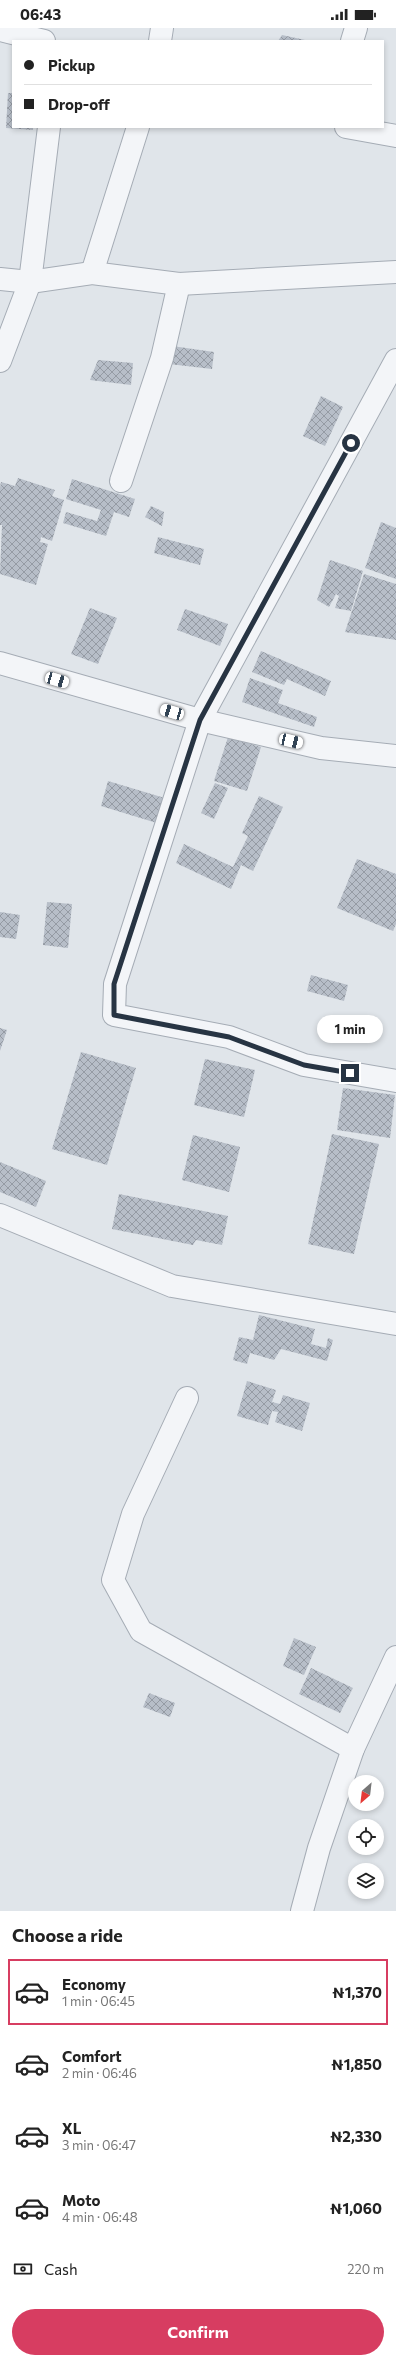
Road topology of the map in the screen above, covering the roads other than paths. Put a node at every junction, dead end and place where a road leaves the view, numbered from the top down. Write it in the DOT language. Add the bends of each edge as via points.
graph roads {
  1 [pos="162,28"];
  2 [pos="356,28"];
  3 [pos="0,30"];
  4 [pos="40,40"];
  5 [pos="160,40"];
  6 [pos="352,40"];
  7 [pos="49,128"];
  8 [pos="138,128"];
  9 [pos="352,128"];
  10 [pos="396,136"];
  11 [pos="396,272"];
  12 [pos="92,273"];
  13 [pos="0,279"];
  14 [pos="30,282"];
  15 [pos="179,284"];
  16 [pos="396,360"];
  17 [pos="0,361"];
  18 [pos="121,481"];
  19 [pos="0,663"];
  20 [pos="200,720"];
  21 [pos="396,756"];
  22 [pos="396,1081"];
  23 [pos="0,1215"];
  24 [pos="396,1324"];
  25 [pos="187,1398"];
  26 [pos="396,1656"];
  27 [pos="354,1749"];
  28 [pos="302,1911"];
  1 -- 5 [label="street"];
  2 -- 6 [label="street"];
  3 -- 4 [label="street"];
  7 -- 14 [label="street"];
  8 -- 12 [label="street"];
  9 -- 10 [label="street"];
  11 -- 15 [label="street"];
  12 -- 14 [label="street"];
  12 -- 15 [label="street"];
  13 -- 14 [label="street"];
  14 -- 17 [label="street"];
  15 -- 18 [label="street" via="162,358"];
  16 -- 20 [label="street"];
  19 -- 20 [label="street"];
  20 -- 21 [label="street" via="321,748"];
  20 -- 22 [label="street" via="114,984 114,1015 229,1037 304,1065"];
  23 -- 24 [label="street" via="172,1286"];
  25 -- 27 [label="street" via="133,1514 113,1580 141,1631"];
  26 -- 27 [label="street"];
  27 -- 28 [label="street" via="319,1848"];
}
